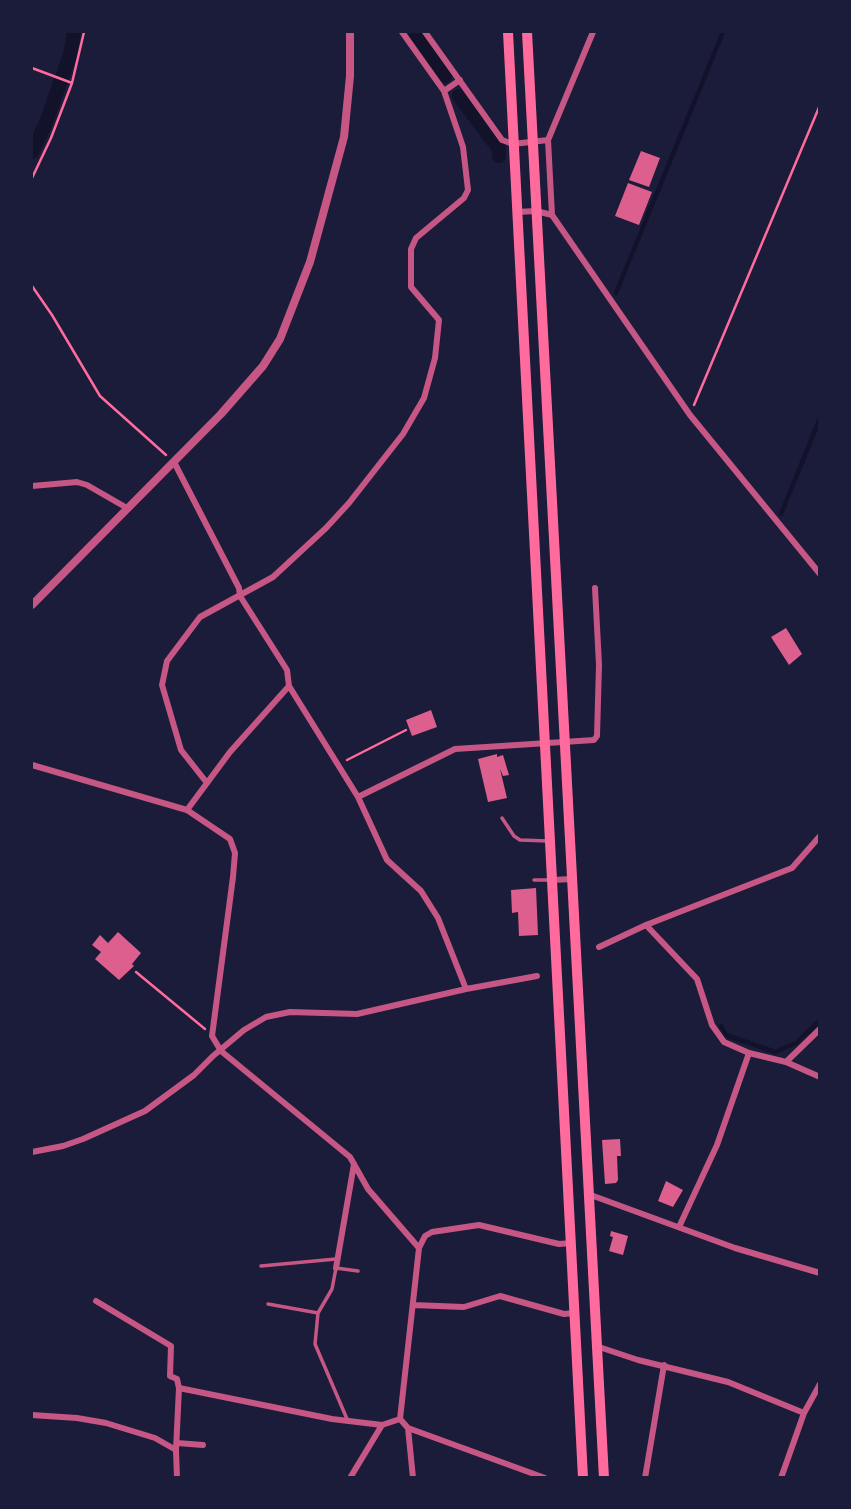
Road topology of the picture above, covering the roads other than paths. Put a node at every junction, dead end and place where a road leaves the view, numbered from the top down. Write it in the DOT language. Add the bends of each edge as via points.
graph roads {
  1 [pos="350,32"];
  2 [pos="402,32"];
  3 [pos="425,32"];
  4 [pos="508,32"];
  5 [pos="527,32"];
  6 [pos="593,32"];
  7 [pos="460,80"];
  8 [pos="444,91"];
  9 [pos="548,140"];
  10 [pos="533,142"];
  11 [pos="513,144"];
  12 [pos="536,211"];
  13 [pos="517,212"];
  14 [pos="552,215"];
  15 [pos="174,462"];
  16 [pos="32,486"];
  17 [pos="127,508"];
  18 [pos="820,574"];
  19 [pos="595,588"];
  20 [pos="240,596"];
  21 [pos="32,605"];
  22 [pos="289,686"];
  23 [pos="32,765"];
  24 [pos="207,783"];
  25 [pos="358,797"];
  26 [pos="187,810"];
  27 [pos="502,818"];
  28 [pos="820,836"];
  29 [pos="551,841"];
  30 [pos="572,879"];
  31 [pos="534,880"];
  32 [pos="552,880"];
  33 [pos="646,925"];
  34 [pos="599,947"];
  35 [pos="537,976"];
  36 [pos="466,989"];
  37 [pos="820,1030"];
  38 [pos="221,1051"];
  39 [pos="749,1053"];
  40 [pos="786,1062"];
  41 [pos="820,1077"];
  42 [pos="32,1152"];
  43 [pos="354,1164"];
  44 [pos="588,1194"];
  45 [pos="679,1227"];
  46 [pos="572,1243"];
  47 [pos="419,1248"];
  48 [pos="337,1259"];
  49 [pos="261,1266"];
  50 [pos="336,1268"];
  51 [pos="358,1271"];
  52 [pos="820,1273"];
  53 [pos="96,1301"];
  54 [pos="268,1304"];
  55 [pos="413,1306"];
  56 [pos="318,1313"];
  57 [pos="574,1313"];
  58 [pos="596,1346"];
  59 [pos="664,1365"];
  60 [pos="819,1386"];
  61 [pos="179,1388"];
  62 [pos="804,1413"];
  63 [pos="32,1415"];
  64 [pos="400,1419"];
  65 [pos="348,1421"];
  66 [pos="382,1425"];
  67 [pos="408,1428"];
  68 [pos="203,1445"];
  69 [pos="176,1446"];
  70 [pos="177,1478"];
  71 [pos="350,1478"];
  72 [pos="413,1478"];
  73 [pos="545,1478"];
  74 [pos="583,1478"];
  75 [pos="604,1478"];
  76 [pos="645,1478"];
  77 [pos="781,1478"];
  1 -- 15 [label="street" via="344,137 296,301 263,366"];
  2 -- 8 [label="street"];
  3 -- 7 [label="street"];
  4 -- 11 [label="main road"];
  5 -- 10 [label="main road"];
  6 -- 9 [label="street"];
  7 -- 8 [label="street"];
  7 -- 11 [label="street" via="502,140"];
  8 -- 20 [label="street" via="463,147 468,190 416,238 411,249 411,287 439,320 424,398 377,470 326,528 273,576"];
  9 -- 10 [label="street"];
  9 -- 14 [label="street"];
  10 -- 11 [label="street"];
  10 -- 12 [label="main road"];
  11 -- 13 [label="main road"];
  12 -- 13 [label="street"];
  12 -- 14 [label="street"];
  12 -- 30 [label="main road"];
  13 -- 29 [label="main road"];
  14 -- 18 [label="street" via="690,415"];
  15 -- 17 [label="street"];
  15 -- 20 [label="street"];
  16 -- 17 [label="street" via="78,482"];
  17 -- 21 [label="street"];
  19 -- 25 [label="street" via="599,664 594,740 455,749"];
  20 -- 22 [label="street" via="287,670"];
  20 -- 24 [label="street" via="200,617 167,661 162,685 181,750"];
  22 -- 24 [label="street"];
  22 -- 25 [label="street"];
  23 -- 26 [label="street"];
  24 -- 26 [label="street"];
  25 -- 36 [label="street" via="387,860 421,891 438,918"];
  26 -- 38 [label="street" via="230,839 235,853 212,1036"];
  27 -- 29 [label="lane" via="520,840"];
  28 -- 33 [label="street" via="792,868"];
  29 -- 32 [label="main road"];
  30 -- 32 [label="street"];
  30 -- 44 [label="main road"];
  31 -- 32 [label="lane"];
  32 -- 46 [label="main road"];
  33 -- 34 [label="street"];
  33 -- 39 [label="street" via="697,979 712,1025 724,1042"];
  35 -- 36 [label="street"];
  36 -- 38 [label="street" via="357,1014 266,1017"];
  37 -- 40 [label="street"];
  38 -- 42 [label="street" via="145,1111 83,1139"];
  38 -- 43 [label="street"];
  39 -- 40 [label="street"];
  39 -- 45 [label="street" via="717,1145"];
  40 -- 41 [label="street"];
  43 -- 47 [label="street" via="368,1189"];
  43 -- 48 [label="street"];
  44 -- 45 [label="street"];
  44 -- 58 [label="main road"];
  45 -- 52 [label="street"];
  46 -- 47 [label="street" via="479,1225 432,1232"];
  46 -- 57 [label="main road"];
  47 -- 55 [label="street"];
  48 -- 49 [label="lane"];
  48 -- 50 [label="street"];
  50 -- 51 [label="lane"];
  50 -- 56 [label="lane" via="332,1289"];
  53 -- 61 [label="street" via="171,1346 170,1377 177,1379"];
  54 -- 56 [label="lane"];
  55 -- 57 [label="street" via="464,1307 500,1296"];
  55 -- 64 [label="street"];
  56 -- 65 [label="lane" via="314,1343"];
  57 -- 74 [label="main road"];
  58 -- 59 [label="street"];
  58 -- 75 [label="main road"];
  59 -- 62 [label="street" via="728,1382"];
  59 -- 76 [label="street"];
  60 -- 62 [label="street"];
  61 -- 65 [label="street"];
  61 -- 69 [label="street"];
  62 -- 77 [label="street"];
  63 -- 69 [label="street" via="106,1423"];
  64 -- 66 [label="street"];
  64 -- 67 [label="street"];
  65 -- 66 [label="street"];
  66 -- 71 [label="street"];
  67 -- 72 [label="street"];
  67 -- 73 [label="street"];
  68 -- 69 [label="street"];
  69 -- 70 [label="street"];
}
